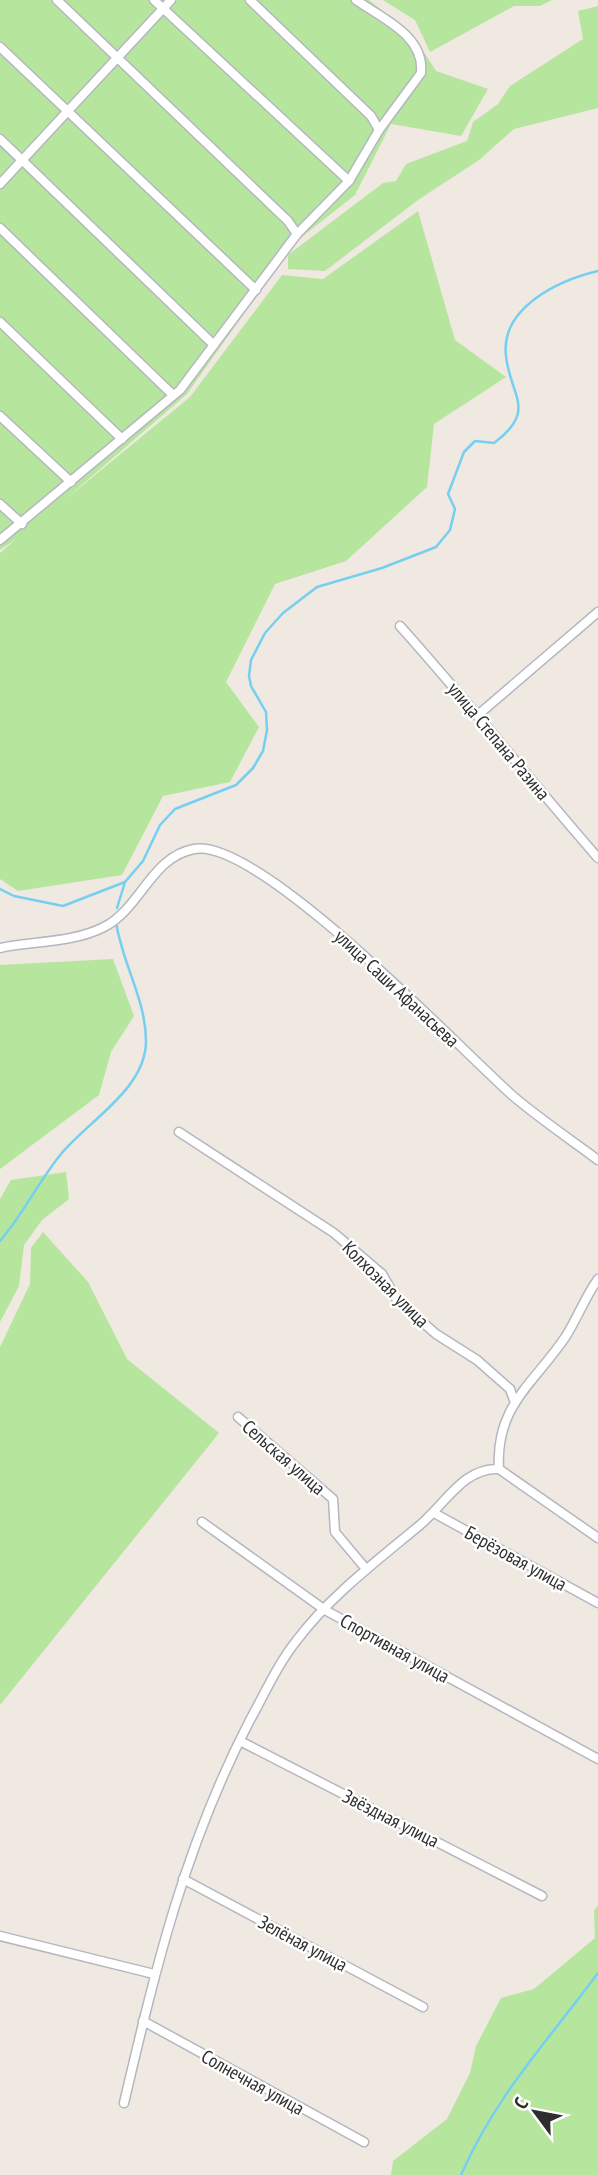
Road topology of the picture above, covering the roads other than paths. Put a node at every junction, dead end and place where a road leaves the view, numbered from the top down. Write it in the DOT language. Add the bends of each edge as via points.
graph roads {
  1 [pos="57,0"];
  2 [pos="154,0"];
  3 [pos="171,0"];
  4 [pos="250,0"];
  5 [pos="356,0"];
  6 [pos="163,8"];
  7 [pos="0,47"];
  8 [pos="117,57"];
  9 [pos="67,111"];
  10 [pos="379,130"];
  11 [pos="0,139"];
  12 [pos="22,160"];
  13 [pos="349,181"];
  14 [pos="0,184"];
  15 [pos="0,228"];
  16 [pos="297,234"];
  17 [pos="256,290"];
  18 [pos="0,322"];
  19 [pos="214,345"];
  20 [pos="173,395"];
  21 [pos="0,416"];
  22 [pos="122,439"];
  23 [pos="71,482"];
  24 [pos="0,504"];
  25 [pos="22,524"];
  26 [pos="0,540"];
  27 [pos="598,612"];
  28 [pos="400,626"];
  29 [pos="479,714"];
  30 [pos="598,858"];
  31 [pos="0,948"];
  32 [pos="179,1132"];
  33 [pos="598,1160"];
  34 [pos="598,1279"];
  35 [pos="514,1400"];
  36 [pos="238,1417"];
  37 [pos="499,1469"];
  38 [pos="434,1513"];
  39 [pos="202,1521"];
  40 [pos="598,1538"];
  41 [pos="366,1569"];
  42 [pos="598,1603"];
  43 [pos="325,1610"];
  44 [pos="240,1741"];
  45 [pos="598,1759"];
  46 [pos="183,1879"];
  47 [pos="542,1896"];
  48 [pos="0,1937"];
  49 [pos="155,1974"];
  50 [pos="423,2007"];
  51 [pos="143,2021"];
  52 [pos="124,2103"];
  53 [pos="364,2142"];
  1 -- 8 [label="street"];
  2 -- 6 [label="street"];
  3 -- 6 [label="street"];
  4 -- 10 [label="street" via="371,116"];
  5 -- 10 [label="street" via="406,34 422,62 421,73"];
  6 -- 8 [label="street"];
  6 -- 13 [label="street"];
  7 -- 9 [label="street"];
  8 -- 9 [label="street"];
  8 -- 16 [label="street"];
  9 -- 12 [label="street"];
  9 -- 17 [label="street"];
  10 -- 13 [label="street"];
  11 -- 12 [label="street"];
  12 -- 14 [label="street"];
  12 -- 19 [label="street"];
  13 -- 16 [label="street"];
  15 -- 20 [label="street"];
  16 -- 17 [label="street"];
  17 -- 19 [label="street"];
  18 -- 22 [label="street"];
  19 -- 20 [label="street"];
  20 -- 22 [label="street"];
  21 -- 23 [label="street"];
  22 -- 23 [label="street"];
  23 -- 25 [label="street"];
  24 -- 25 [label="street"];
  25 -- 26 [label="street"];
  27 -- 29 [label="street"];
  28 -- 29 [label="street, улица Степана Разина"];
  29 -- 30 [label="street, улица Степана Разина"];
  31 -- 33 [label="street, улица Саши Афанасьева" via="102,928 124,914 152,877 180,853 197,848 232,858 326,922 514,1097"];
  32 -- 35 [label="street, Колхозная улица" via="334,1233 382,1274 397,1300 436,1334 477,1360 510,1389"];
  34 -- 35 [label="street" via="566,1336"];
  35 -- 37 [label="street" via="498,1452"];
  36 -- 41 [label="street, Сельская улица" via="333,1499 335,1532"];
  37 -- 38 [label="street" via="469,1476"];
  37 -- 40 [label="street"];
  38 -- 41 [label="street"];
  38 -- 42 [label="street, Берёзовая улица"];
  39 -- 43 [label="street, Спортивная улица"];
  41 -- 43 [label="street"];
  43 -- 44 [label="street" via="297,1639"];
  43 -- 45 [label="street, Спортивная улица"];
  44 -- 46 [label="street" via="196,1838"];
  44 -- 47 [label="street, Звёздная улица"];
  46 -- 49 [label="street"];
  46 -- 50 [label="street, Зелёная улица"];
  48 -- 49 [label="street"];
  49 -- 51 [label="street"];
  51 -- 52 [label="street"];
  51 -- 53 [label="street, Солнечная улица"];
}
